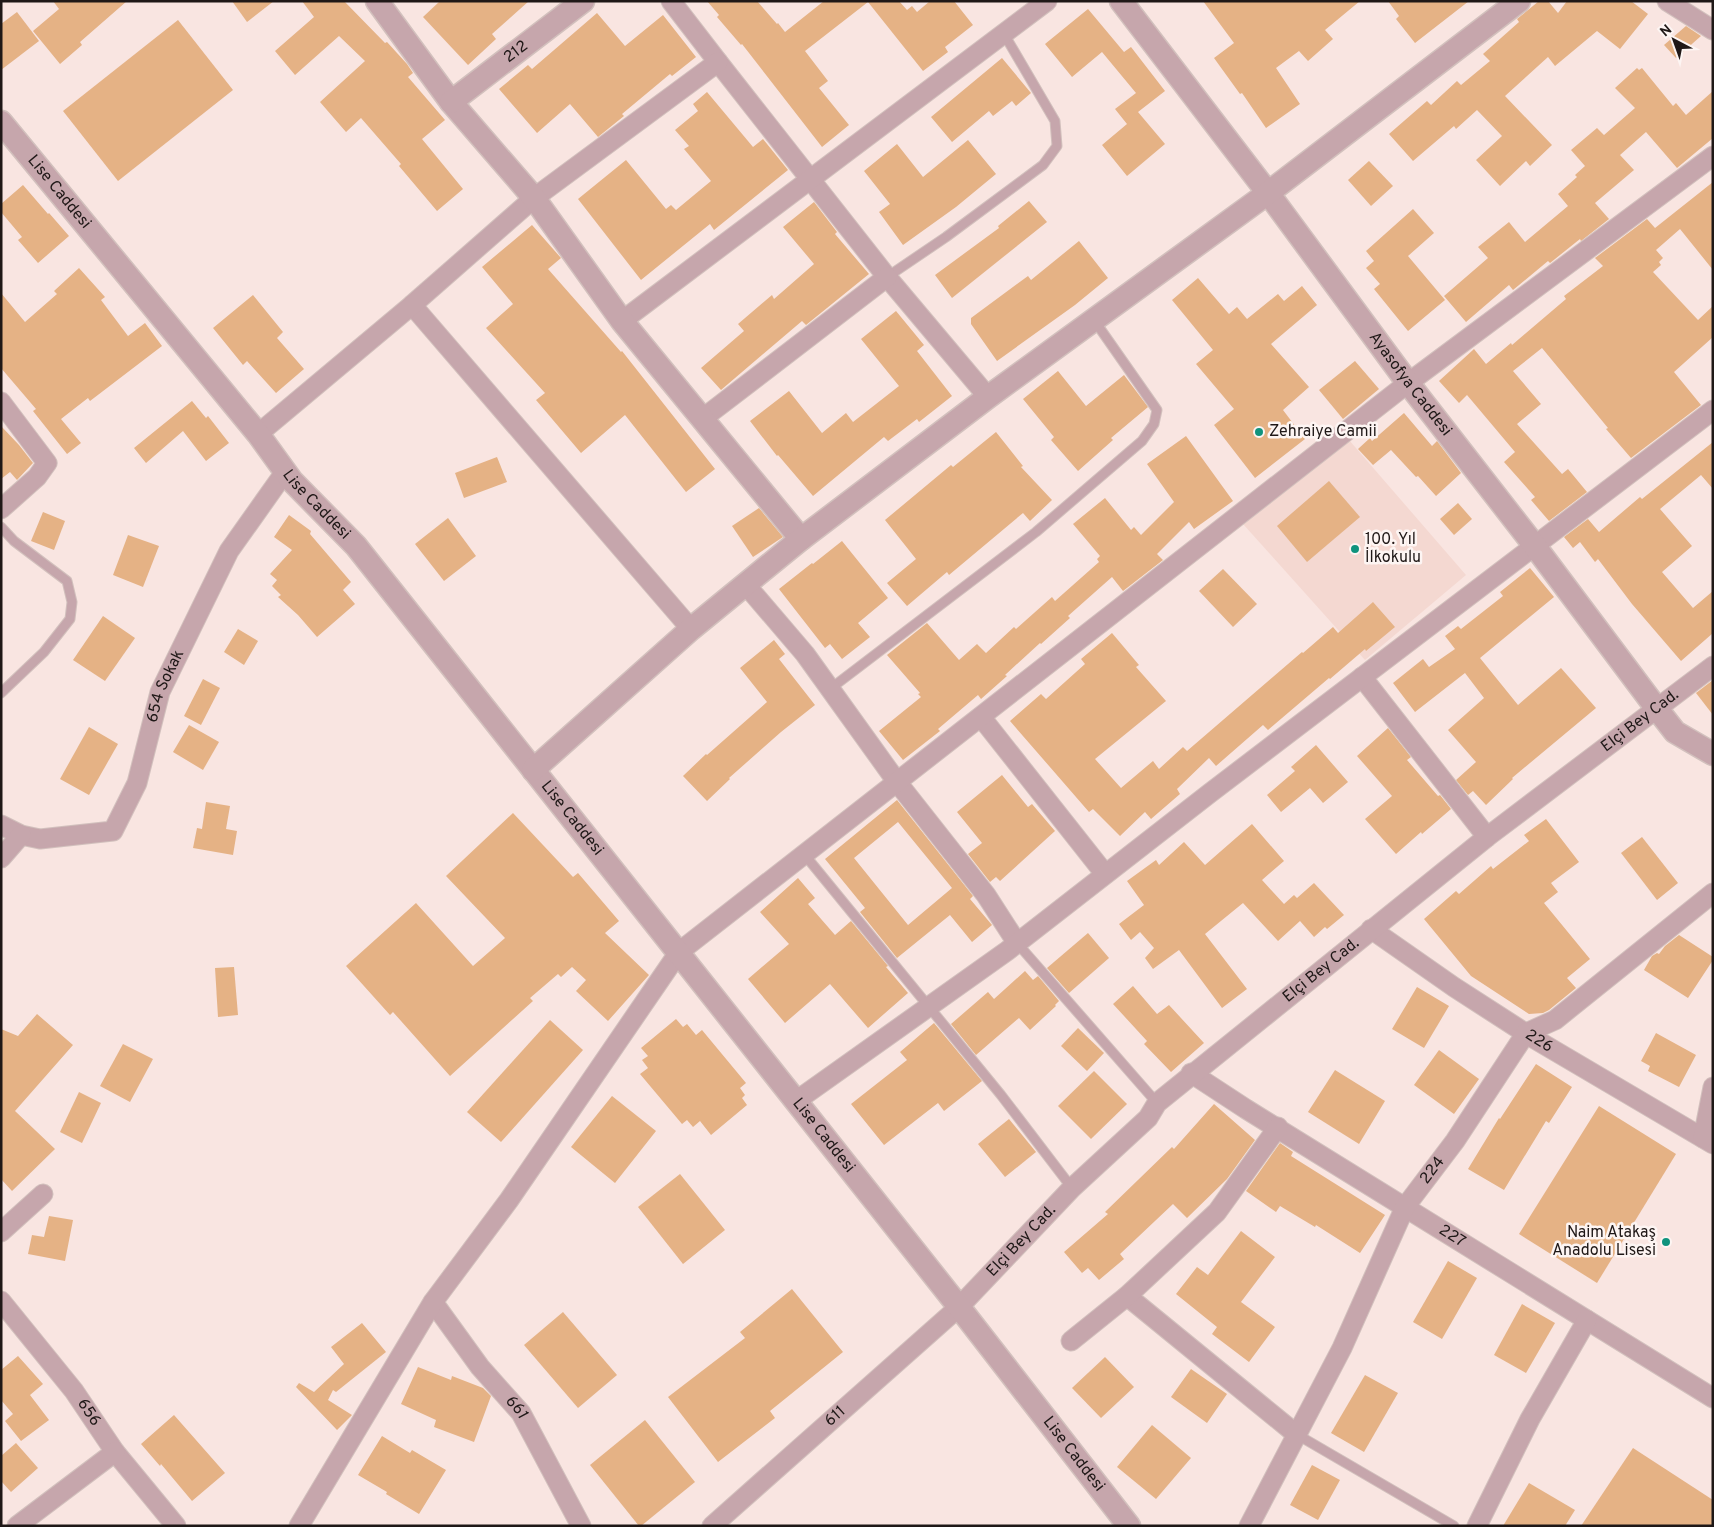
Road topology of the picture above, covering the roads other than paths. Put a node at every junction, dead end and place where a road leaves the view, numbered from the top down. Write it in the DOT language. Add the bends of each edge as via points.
graph roads {
  1 [pos="377,1"];
  2 [pos="583,1"];
  3 [pos="671,1"];
  4 [pos="1047,1"];
  5 [pos="1120,1"];
  6 [pos="1519,1"];
  7 [pos="1667,1"];
  8 [pos="1713,30"];
  9 [pos="1004,34"];
  10 [pos="718,62"];
  11 [pos="451,102"];
  12 [pos="1,122"];
  13 [pos="1713,156"];
  14 [pos="812,180"];
  15 [pos="1268,193"];
  16 [pos="534,198"];
  17 [pos="888,277"];
  18 [pos="412,305"];
  19 [pos="1094,320"];
  20 [pos="622,321"];
  21 [pos="1408,382"];
  22 [pos="988,397"];
  23 [pos="1,402"];
  24 [pos="1713,410"];
  25 [pos="702,419"];
  26 [pos="258,434"];
  27 [pos="286,472"];
  28 [pos="1,509"];
  29 [pos="1,527"];
  30 [pos="801,539"];
  31 [pos="1534,545"];
  32 [pos="746,585"];
  33 [pos="691,629"];
  34 [pos="1713,666"];
  35 [pos="1362,677"];
  36 [pos="830,689"];
  37 [pos="1,693"];
  38 [pos="1657,709"];
  39 [pos="980,717"];
  40 [pos="1713,754"];
  41 [pos="533,770"];
  42 [pos="897,782"];
  43 [pos="1,825"];
  44 [pos="21,835"];
  45 [pos="1487,837"];
  46 [pos="804,854"];
  47 [pos="1,858"];
  48 [pos="1105,874"];
  49 [pos="1713,893"];
  50 [pos="1371,929"];
  51 [pos="1017,943"];
  52 [pos="679,952"];
  53 [pos="928,1007"];
  54 [pos="1526,1033"];
  55 [pos="1191,1073"];
  56 [pos="1713,1087"];
  57 [pos="796,1101"];
  58 [pos="1157,1102"];
  59 [pos="1278,1128"];
  60 [pos="1708,1141"];
  61 [pos="1072,1188"];
  62 [pos="44,1194"];
  63 [pos="1405,1207"];
  64 [pos="1,1232"];
  65 [pos="1128,1296"];
  66 [pos="1,1301"];
  67 [pos="432,1302"];
  68 [pos="959,1307"];
  69 [pos="1587,1320"];
  70 [pos="1071,1341"];
  71 [pos="1713,1398"];
  72 [pos="1296,1434"];
  73 [pos="115,1452"];
  74 [pos="17,1526"];
  75 [pos="176,1526"];
  76 [pos="299,1526"];
  77 [pos="581,1526"];
  78 [pos="712,1526"];
  79 [pos="1130,1526"];
  80 [pos="1249,1526"];
  81 [pos="1454,1526"];
  82 [pos="1477,1526"];
  1 -- 11 [label="street"];
  2 -- 11 [label="street, 212"];
  3 -- 10 [label="street"];
  4 -- 9 [label="street"];
  5 -- 15 [label="street, Ayasofya Caddesi"];
  6 -- 15 [label="street"];
  7 -- 8 [label="street"];
  9 -- 14 [label="street"];
  9 -- 17 [label="lane" via="1055,121 1057,146 1042,165"];
  10 -- 14 [label="street"];
  10 -- 16 [label="street"];
  11 -- 16 [label="street"];
  12 -- 26 [label="street, Lise Caddesi"];
  13 -- 21 [label="street"];
  14 -- 17 [label="street"];
  14 -- 20 [label="street"];
  15 -- 19 [label="street"];
  15 -- 21 [label="street, Ayasofya Caddesi"];
  16 -- 18 [label="street"];
  16 -- 20 [label="street"];
  17 -- 22 [label="street"];
  17 -- 25 [label="street"];
  18 -- 26 [label="street"];
  18 -- 33 [label="street"];
  19 -- 22 [label="street"];
  19 -- 36 [label="lane" via="1157,410 1154,424 1142,441 1036,532"];
  20 -- 25 [label="street"];
  21 -- 31 [label="street, Ayasofya Caddesi"];
  21 -- 39 [label="street"];
  22 -- 30 [label="street"];
  23 -- 28 [label="street" via="47,462 37,477"];
  24 -- 31 [label="street"];
  25 -- 30 [label="street"];
  26 -- 27 [label="street, Lise Caddesi"];
  27 -- 41 [label="street, Lise Caddesi" via="356,546"];
  27 -- 44 [label="street, 654 Sokak" via="229,551 160,692 137,783 112,831 40,840"];
  29 -- 37 [label="lane" via="14,541 67,581 72,602 70,619 50,646"];
  30 -- 32 [label="street"];
  31 -- 35 [label="street"];
  31 -- 38 [label="street, Ayasofya Caddesi"];
  32 -- 33 [label="street"];
  32 -- 36 [label="street" via="805,654"];
  33 -- 41 [label="street"];
  34 -- 38 [label="street, Elçi Bey Cad."];
  35 -- 45 [label="street"];
  35 -- 48 [label="street"];
  36 -- 42 [label="street"];
  38 -- 40 [label="street, Ayasofya Caddesi" via="1675,732"];
  38 -- 45 [label="street, Elçi Bey Cad."];
  39 -- 42 [label="street"];
  39 -- 48 [label="street"];
  41 -- 52 [label="street, Lise Caddesi"];
  42 -- 46 [label="street"];
  42 -- 51 [label="street" via="986,895"];
  43 -- 44 [label="street"];
  44 -- 47 [label="street"];
  45 -- 50 [label="street, Elçi Bey Cad."];
  46 -- 52 [label="street"];
  46 -- 53 [label="lane"];
  48 -- 51 [label="street"];
  49 -- 54 [label="street" via="1555,1020"];
  50 -- 54 [label="street, 226"];
  50 -- 55 [label="street, Elçi Bey Cad."];
  51 -- 53 [label="street"];
  51 -- 58 [label="lane"];
  52 -- 57 [label="street, Lise Caddesi"];
  52 -- 67 [label="street" via="509,1200"];
  53 -- 57 [label="street"];
  53 -- 61 [label="lane"];
  54 -- 60 [label="street, 226"];
  54 -- 63 [label="street, 224" via="1455,1141"];
  55 -- 58 [label="street, Elçi Bey Cad."];
  55 -- 59 [label="street, 227"];
  56 -- 60 [label="street"];
  57 -- 68 [label="street, Lise Caddesi"];
  58 -- 61 [label="street, Elçi Bey Cad." via="1148,1118"];
  59 -- 63 [label="street, 227"];
  59 -- 65 [label="street" via="1217,1212"];
  61 -- 68 [label="street, Elçi Bey Cad."];
  62 -- 64 [label="street"];
  63 -- 69 [label="street, 227"];
  63 -- 72 [label="street, 224" via="1342,1348"];
  65 -- 70 [label="street"];
  65 -- 72 [label="street"];
  66 -- 73 [label="street, 656" via="74,1391"];
  67 -- 76 [label="street"];
  67 -- 77 [label="street, 661" via="480,1368 521,1413"];
  68 -- 78 [label="street, 611"];
  68 -- 79 [label="street, Lise Caddesi"];
  69 -- 71 [label="street, 227"];
  69 -- 82 [label="street" via="1530,1419"];
  72 -- 80 [label="street, 224"];
  72 -- 81 [label="lane"];
  73 -- 74 [label="street"];
  73 -- 75 [label="street, 656"];
}
